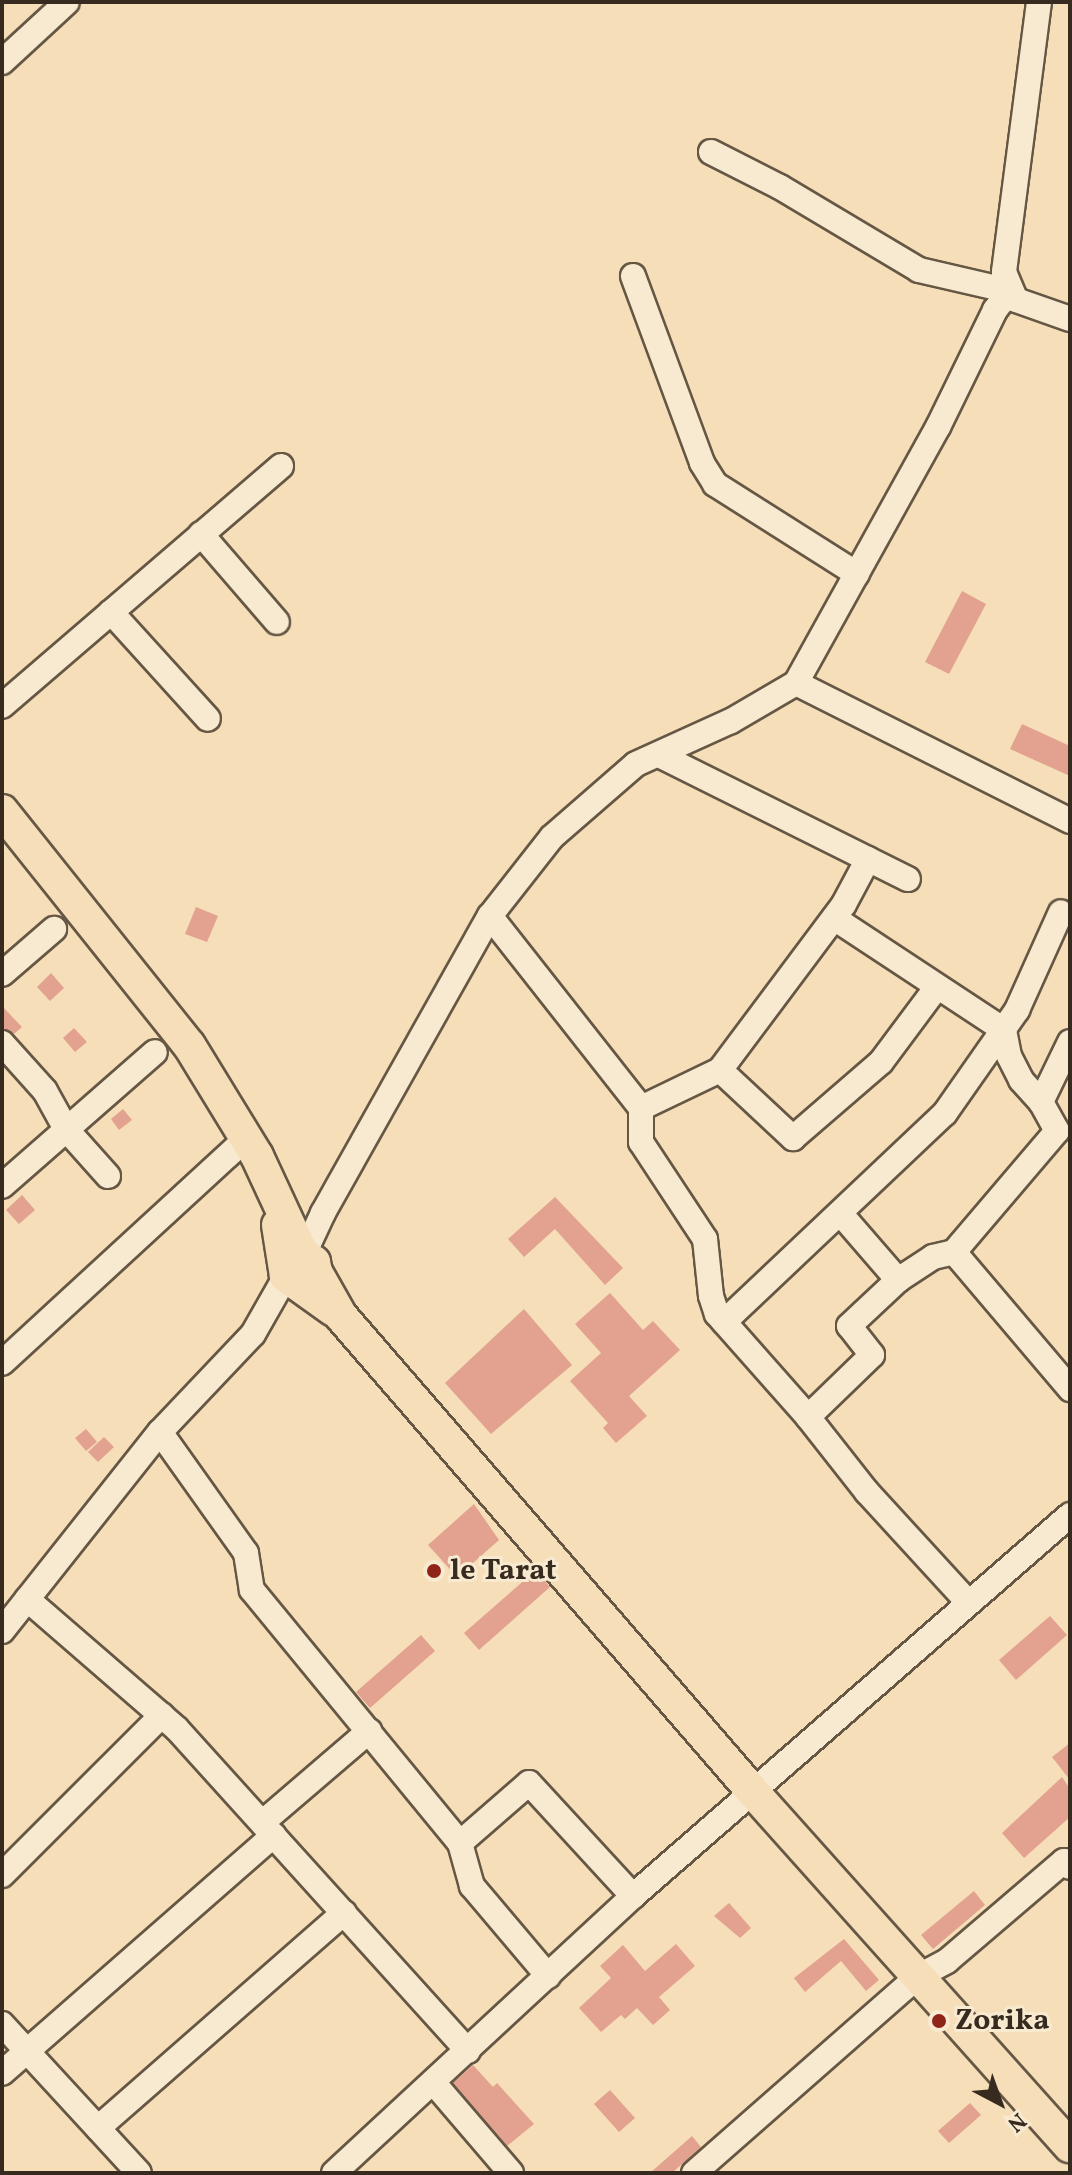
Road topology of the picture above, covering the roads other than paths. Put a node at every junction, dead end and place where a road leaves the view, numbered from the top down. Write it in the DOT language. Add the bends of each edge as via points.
graph roads {
  1 [pos="67,2"];
  2 [pos="1036,8"];
  3 [pos="2,62"];
  4 [pos="711,152"];
  5 [pos="633,276"];
  6 [pos="1010,291"];
  7 [pos="1070,319"];
  8 [pos="281,466"];
  9 [pos="201,534"];
  10 [pos="857,574"];
  11 [pos="111,612"];
  12 [pos="277,622"];
  13 [pos="796,683"];
  14 [pos="2,706"];
  15 [pos="208,719"];
  16 [pos="659,755"];
  17 [pos="2,811"];
  18 [pos="1070,821"];
  19 [pos="868,859"];
  20 [pos="908,879"];
  21 [pos="1061,912"];
  22 [pos="490,916"];
  23 [pos="834,918"];
  24 [pos="54,929"];
  25 [pos="2,974"];
  26 [pos="937,987"];
  27 [pos="1004,1030"];
  28 [pos="1070,1042"];
  29 [pos="2,1043"];
  30 [pos="155,1052"];
  31 [pos="720,1070"];
  32 [pos="1041,1102"];
  33 [pos="641,1108"];
  34 [pos="66,1129"];
  35 [pos="1064,1133"];
  36 [pos="251,1147"];
  37 [pos="108,1176"];
  38 [pos="2,1186"];
  39 [pos="840,1213"];
  40 [pos="954,1252"];
  41 [pos="301,1269"];
  42 [pos="898,1280"];
  43 [pos="724,1322"];
  44 [pos="2,1363"];
  45 [pos="1070,1389"];
  46 [pos="808,1417"];
  47 [pos="160,1432"];
  48 [pos="1070,1515"];
  49 [pos="27,1599"];
  50 [pos="967,1601"];
  51 [pos="2,1631"];
  52 [pos="162,1715"];
  53 [pos="369,1731"];
  54 [pos="754,1793"];
  55 [pos="268,1828"];
  56 [pos="460,1843"];
  57 [pos="1070,1867"];
  58 [pos="2,1875"];
  59 [pos="633,1896"];
  60 [pos="344,1913"];
  61 [pos="548,1976"];
  62 [pos="917,1977"];
  63 [pos="2,2024"];
  64 [pos="27,2051"];
  65 [pos="468,2051"];
  66 [pos="2,2073"];
  67 [pos="433,2082"];
  68 [pos="98,2128"];
  69 [pos="1070,2146"];
  70 [pos="125,2168"];
  71 [pos="334,2173"];
  72 [pos="511,2173"];
  73 [pos="694,2173"];
  1 -- 3 [label="street"];
  2 -- 6 [label="street" via="1004,272"];
  4 -- 6 [label="street" via="919,270"];
  5 -- 10 [label="street" via="702,463 715,484"];
  6 -- 7 [label="street" via="1026,306"];
  6 -- 10 [label="street" via="995,310"];
  8 -- 9 [label="street"];
  9 -- 11 [label="street"];
  9 -- 12 [label="street"];
  10 -- 13 [label="street"];
  11 -- 14 [label="street"];
  11 -- 15 [label="street"];
  13 -- 16 [label="street"];
  13 -- 18 [label="street"];
  16 -- 19 [label="street"];
  16 -- 22 [label="street" via="636,764 552,837"];
  17 -- 36 [label="main road" via="189,1045"];
  19 -- 20 [label="street"];
  19 -- 23 [label="street"];
  21 -- 27 [label="street"];
  22 -- 33 [label="street"];
  22 -- 41 [label="street" via="336,1191"];
  23 -- 26 [label="street"];
  23 -- 31 [label="street"];
  24 -- 25 [label="street"];
  26 -- 27 [label="street"];
  26 -- 31 [label="street" via="881,1062 793,1138"];
  27 -- 32 [label="street" via="1021,1080"];
  27 -- 39 [label="street" via="945,1113"];
  28 -- 32 [label="street"];
  29 -- 34 [label="street" via="45,1091"];
  30 -- 34 [label="street"];
  31 -- 33 [label="street"];
  32 -- 35 [label="street"];
  33 -- 43 [label="street" via="641,1142 705,1239 711,1296"];
  34 -- 37 [label="street"];
  34 -- 38 [label="street"];
  35 -- 40 [label="street"];
  36 -- 41 [label="main road"];
  36 -- 44 [label="street"];
  39 -- 42 [label="street"];
  39 -- 43 [label="street"];
  40 -- 42 [label="street" via="933,1257"];
  40 -- 45 [label="street"];
  41 -- 47 [label="street" via="239,1347"];
  41 -- 54 [label="main road"];
  42 -- 46 [label="street" via="849,1326 872,1355"];
  43 -- 46 [label="street"];
  46 -- 50 [label="street" via="867,1492"];
  47 -- 49 [label="street"];
  47 -- 53 [label="street" via="246,1553 252,1590"];
  48 -- 50 [label="street"];
  49 -- 51 [label="street"];
  49 -- 52 [label="street"];
  50 -- 54 [label="street"];
  52 -- 55 [label="street"];
  52 -- 58 [label="street"];
  53 -- 55 [label="street"];
  53 -- 56 [label="street"];
  54 -- 59 [label="street"];
  54 -- 62 [label="main road"];
  55 -- 60 [label="street"];
  55 -- 64 [label="street"];
  56 -- 59 [label="street" via="529,1783"];
  56 -- 61 [label="street" via="472,1886"];
  57 -- 62 [label="street" via="1064,1861 947,1961"];
  59 -- 61 [label="street"];
  60 -- 65 [label="street"];
  60 -- 68 [label="street"];
  61 -- 65 [label="street"];
  62 -- 69 [label="main road"];
  62 -- 73 [label="street"];
  63 -- 64 [label="street"];
  64 -- 66 [label="street"];
  64 -- 68 [label="street"];
  65 -- 67 [label="street"];
  67 -- 71 [label="street"];
  67 -- 72 [label="street"];
  68 -- 70 [label="street"];
}
